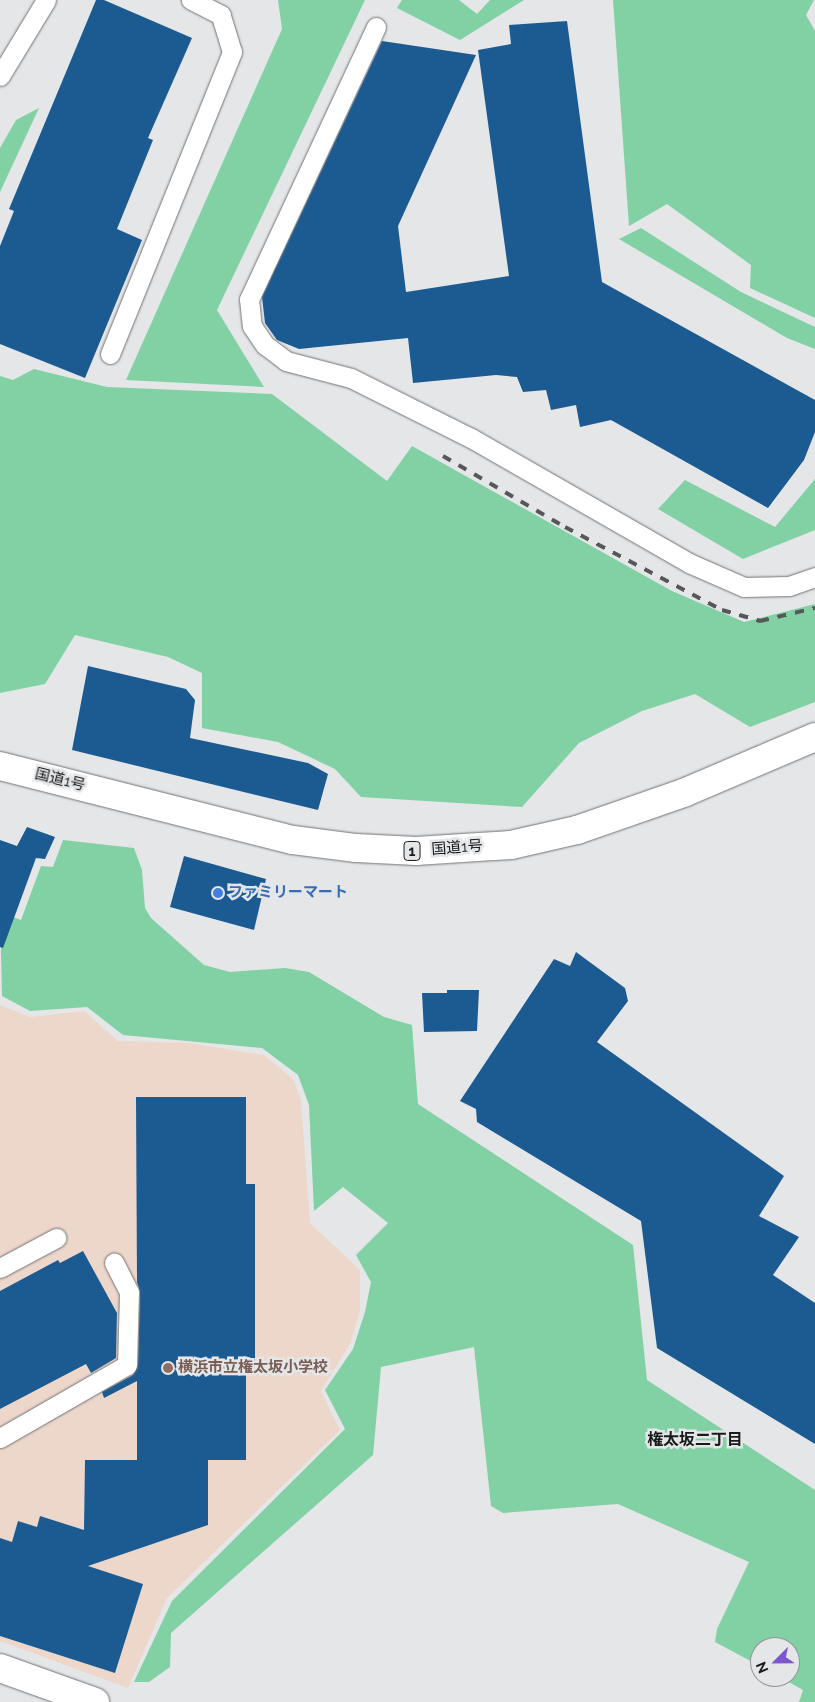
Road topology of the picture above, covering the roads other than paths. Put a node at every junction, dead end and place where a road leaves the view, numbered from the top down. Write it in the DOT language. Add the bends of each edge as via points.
graph roads {
  1 [pos="46,0"];
  2 [pos="192,0"];
  3 [pos="376,26"];
  4 [pos="0,76"];
  5 [pos="110,354"];
  6 [pos="815,577"];
  7 [pos="815,737"];
  8 [pos="0,766"];
  9 [pos="56,1238"];
  10 [pos="114,1263"];
  11 [pos="0,1268"];
  12 [pos="0,1438"];
  13 [pos="0,1668"];
  14 [pos="94,1702"];
  1 -- 4 [label="lane"];
  2 -- 5 [label="lane" via="221,15 232,52"];
  3 -- 6 [label="lane" via="249,299 252,326 265,345 286,361 351,378 471,438 689,564 744,587 789,586"];
  7 -- 8 [label="main road, 国道1号 / 1" via="686,792 577,830 511,845 416,851 293,840"];
  9 -- 11 [label="lane"];
  10 -- 12 [label="lane" via="129,1292 127,1365"];
  13 -- 14 [label="main road"];
}
